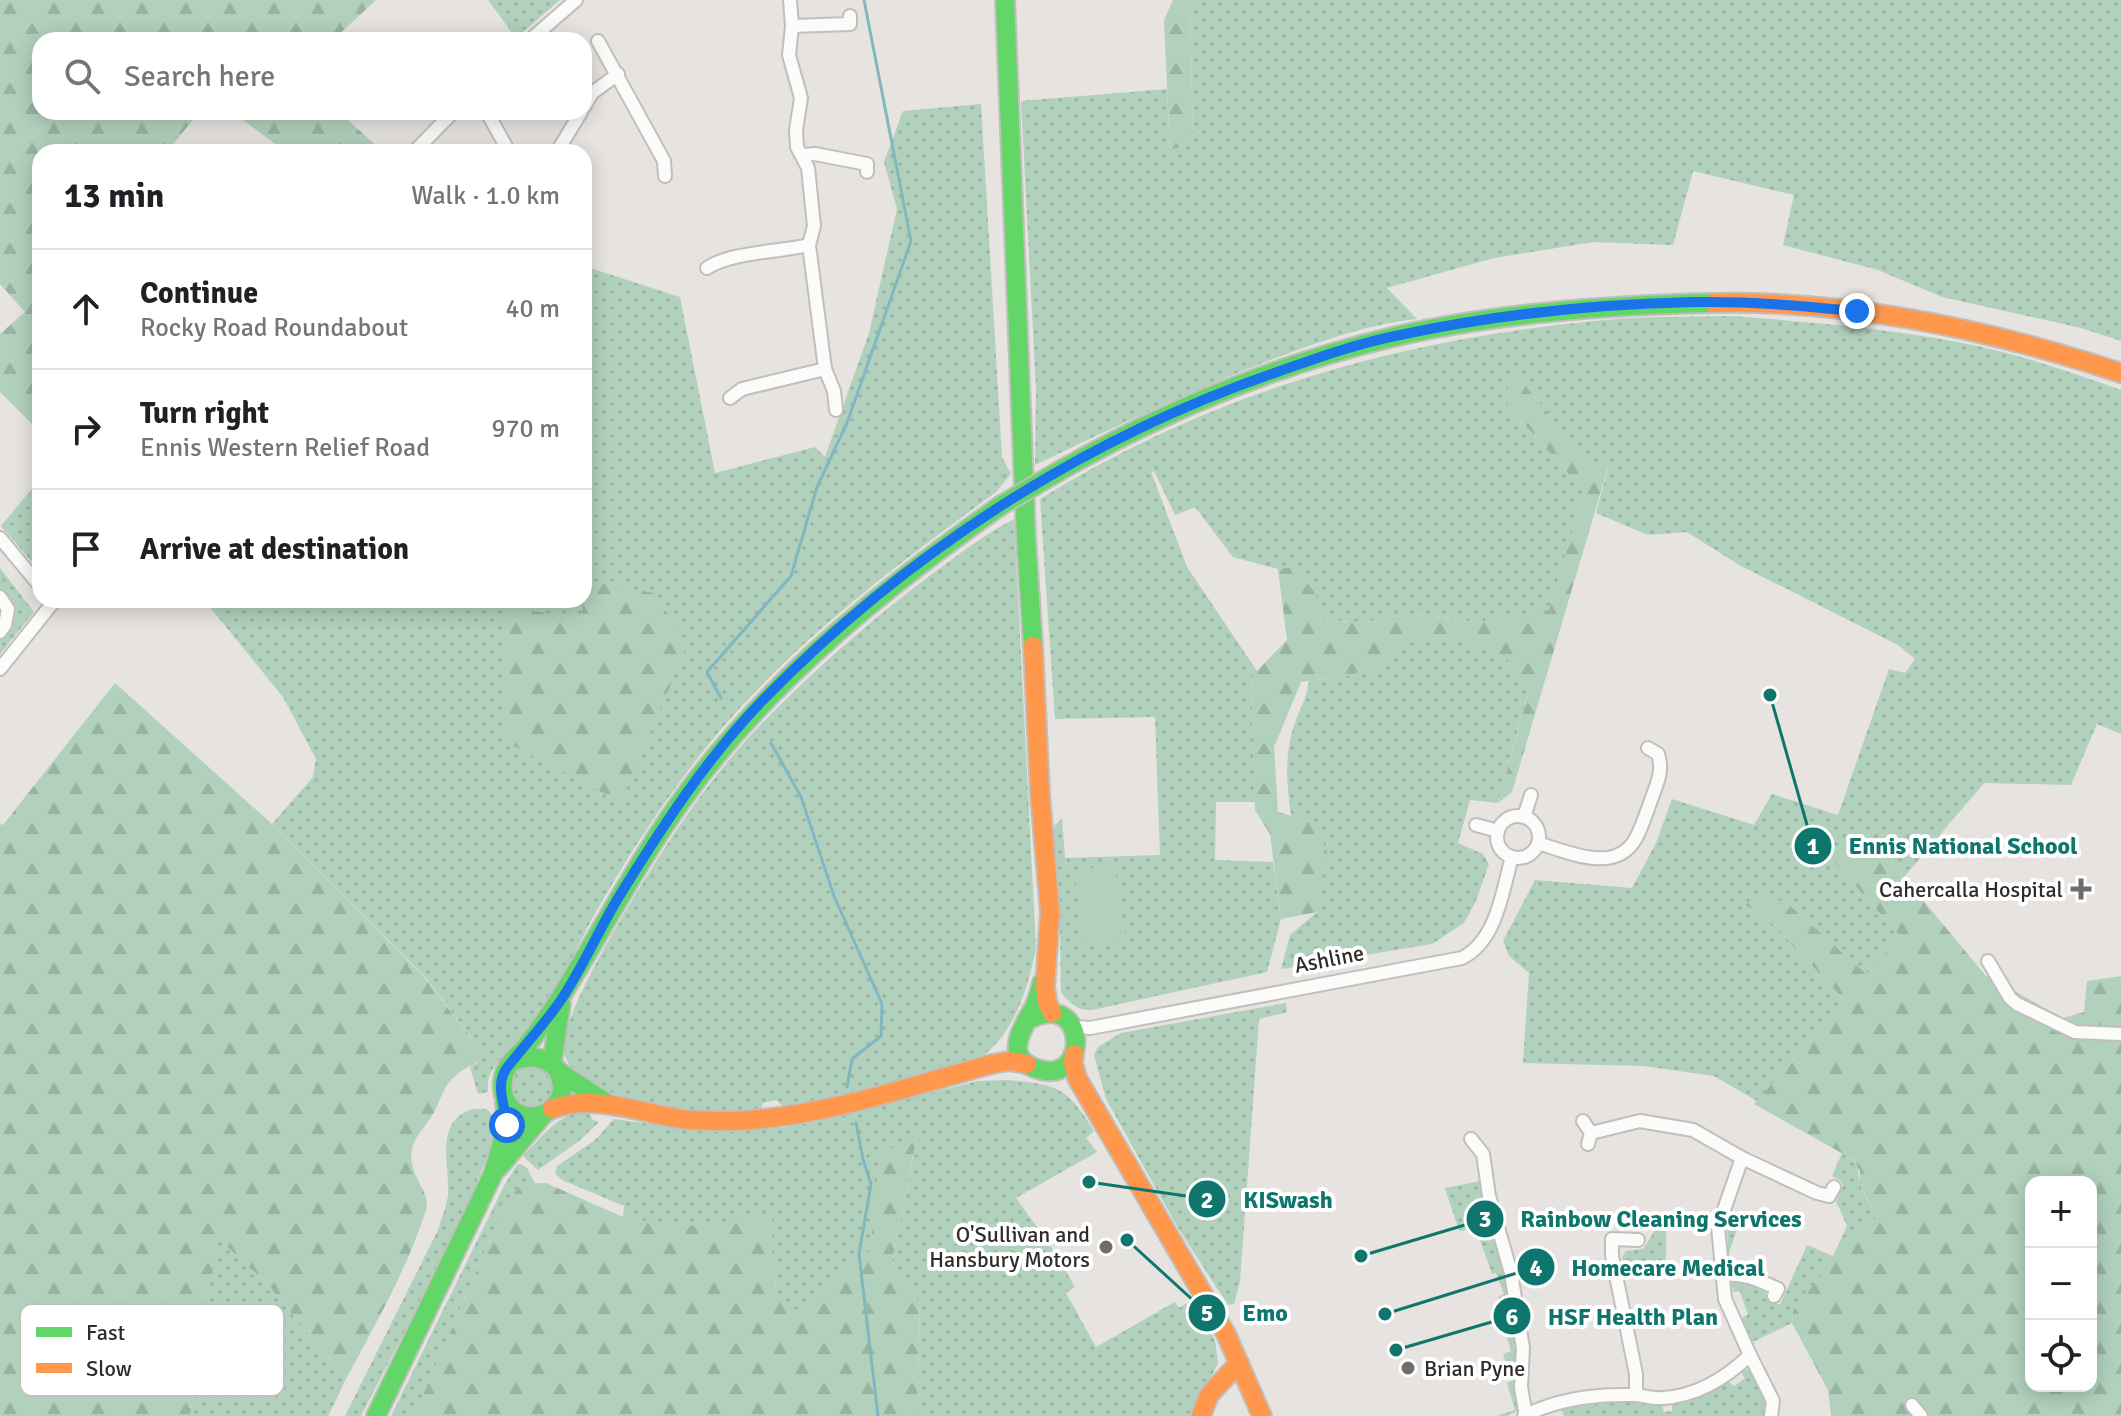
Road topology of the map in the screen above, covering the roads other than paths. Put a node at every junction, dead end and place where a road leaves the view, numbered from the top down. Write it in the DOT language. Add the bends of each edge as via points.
graph roads {
  1 [pos="576,0"];
  2 [pos="790,0"];
  3 [pos="1005,0"];
  4 [pos="850,16"];
  5 [pos="792,26"];
  6 [pos="539,32"];
  7 [pos="598,41"];
  8 [pos="618,74"];
  9 [pos="592,93"];
  10 [pos="445,120"];
  11 [pos="491,120"];
  12 [pos="576,120"];
  13 [pos="422,144"];
  14 [pos="505,144"];
  15 [pos="562,144"];
  16 [pos="803,155"];
  17 [pos="867,172"];
  18 [pos="665,176"];
  19 [pos="809,245"];
  20 [pos="707,268"];
  21 [pos="825,369"];
  22 [pos="2121,373"];
  23 [pos="730,398"];
  24 [pos="836,410"];
  25 [pos="0,538"];
  26 [pos="5,554"];
  27 [pos="32,579"];
  28 [pos="0,597"];
  29 [pos="48,608"];
  30 [pos="0,632"];
  31 [pos="0,669"];
  32 [pos="1648,748"];
  33 [pos="1531,795"];
  34 [pos="1524,817"];
  35 [pos="1476,825"];
  36 [pos="1498,831"];
  37 [pos="1538,843"];
  38 [pos="1512,857"];
  39 [pos="1988,961"];
  40 [pos="1046,968"];
  41 [pos="561,1000"];
  42 [pos="1052,1013"];
  43 [pos="1022,1027"];
  44 [pos="2121,1034"];
  45 [pos="1078,1036"];
  46 [pos="513,1061"];
  47 [pos="992,1064"];
  48 [pos="1027,1064"];
  49 [pos="555,1067"];
  50 [pos="1053,1071"];
  51 [pos="1077,1078"];
  52 [pos="505,1103"];
  53 [pos="610,1105"];
  54 [pos="547,1112"];
  55 [pos="1583,1121"];
  56 [pos="1471,1139"];
  57 [pos="1742,1158"];
  58 [pos="493,1174"];
  59 [pos="1834,1187"];
  60 [pos="1638,1240"];
  61 [pos="1721,1275"];
  62 [pos="1774,1296"];
  63 [pos="1750,1355"];
  64 [pos="1239,1363"];
  65 [pos="1636,1395"];
  66 [pos="1912,1405"];
  67 [pos="1526,1415"];
  68 [pos="376,1416"];
  69 [pos="1201,1416"];
  70 [pos="1262,1416"];
  71 [pos="1771,1416"];
  72 [pos="1921,1416"];
  1 -- 6 [label="street"];
  2 -- 5 [label="street"];
  3 -- 40 [label="main road" via="1026,538 1050,912"];
  4 -- 5 [label="street" via="850,24"];
  5 -- 16 [label="street" via="789,55 801,98 796,130"];
  7 -- 8 [label="street"];
  8 -- 9 [label="street"];
  8 -- 18 [label="street" via="664,161"];
  10 -- 13 [label="street"];
  11 -- 14 [label="street"];
  12 -- 15 [label="street"];
  16 -- 17 [label="street" via="867,164"];
  16 -- 19 [label="street" via="814,226"];
  19 -- 20 [label="street" via="721,259"];
  19 -- 21 [label="street"];
  21 -- 23 [label="street" via="742,389"];
  21 -- 24 [label="street"];
  22 -- 41 [label="main road, bridge" via="2070,354 1934,322 1777,304 1694,302 1540,312 1395,336 1223,390 1130,431 1000,506 858,613 761,703 688,790"];
  25 -- 26 [label="street"];
  26 -- 27 [label="street"];
  28 -- 30 [label="street" via="8,609"];
  29 -- 31 [label="street"];
  32 -- 37 [label="street" via="1658,754 1661,773 1636,838 1621,855 1596,859"];
  33 -- 34 [label="street"];
  34 -- 36 [label="street" via="1508,818"];
  34 -- 37 [label="street" via="1537,828"];
  35 -- 36 [label="street"];
  36 -- 38 [label="street" via="1499,845"];
  37 -- 38 [label="street" via="1527,855"];
  38 -- 45 [label="street, Ashline" via="1490,932 1462,958"];
  39 -- 44 [label="street" via="2017,1004 2075,1032"];
  40 -- 42 [label="main road"];
  40 -- 43 [label="main road" via="1034,1010"];
  41 -- 46 [label="main road"];
  41 -- 49 [label="main road"];
  42 -- 43 [label="main road" via="1038,1014"];
  42 -- 45 [label="main road"];
  43 -- 47 [label="main road" via="1007,1054"];
  43 -- 48 [label="main road" via="1018,1050"];
  45 -- 50 [label="main road" via="1066,1065"];
  45 -- 51 [label="main road" via="1073,1063"];
  46 -- 49 [label="main road" via="532,1055"];
  46 -- 52 [label="main road" via="501,1083"];
  47 -- 48 [label="main road"];
  47 -- 53 [label="main road" via="833,1108 775,1118 690,1120"];
  48 -- 50 [label="main road"];
  49 -- 53 [label="main road"];
  49 -- 54 [label="main road" via="562,1091"];
  50 -- 51 [label="main road"];
  51 -- 64 [label="main road"];
  52 -- 54 [label="main road" via="522,1115"];
  52 -- 58 [label="main road" via="507,1125"];
  53 -- 54 [label="main road" via="568,1103"];
  54 -- 58 [label="main road"];
  55 -- 57 [label="street" via="1589,1138 1640,1121 1693,1130"];
  56 -- 67 [label="street" via="1483,1154 1511,1273 1523,1348"];
  57 -- 59 [label="street" via="1817,1193 1829,1196"];
  57 -- 61 [label="street" via="1718,1227"];
  58 -- 68 [label="main road"];
  60 -- 65 [label="street" via="1612,1239"];
  61 -- 62 [label="street" via="1752,1277 1778,1289"];
  61 -- 63 [label="street" via="1725,1299"];
  63 -- 65 [label="street" via="1700,1389 1659,1399"];
  63 -- 71 [label="street" via="1773,1401"];
  64 -- 69 [label="main road" via="1209,1395"];
  64 -- 70 [label="main road"];
  65 -- 67 [label="street" via="1577,1399"];
  66 -- 72 [label="street"];
}
